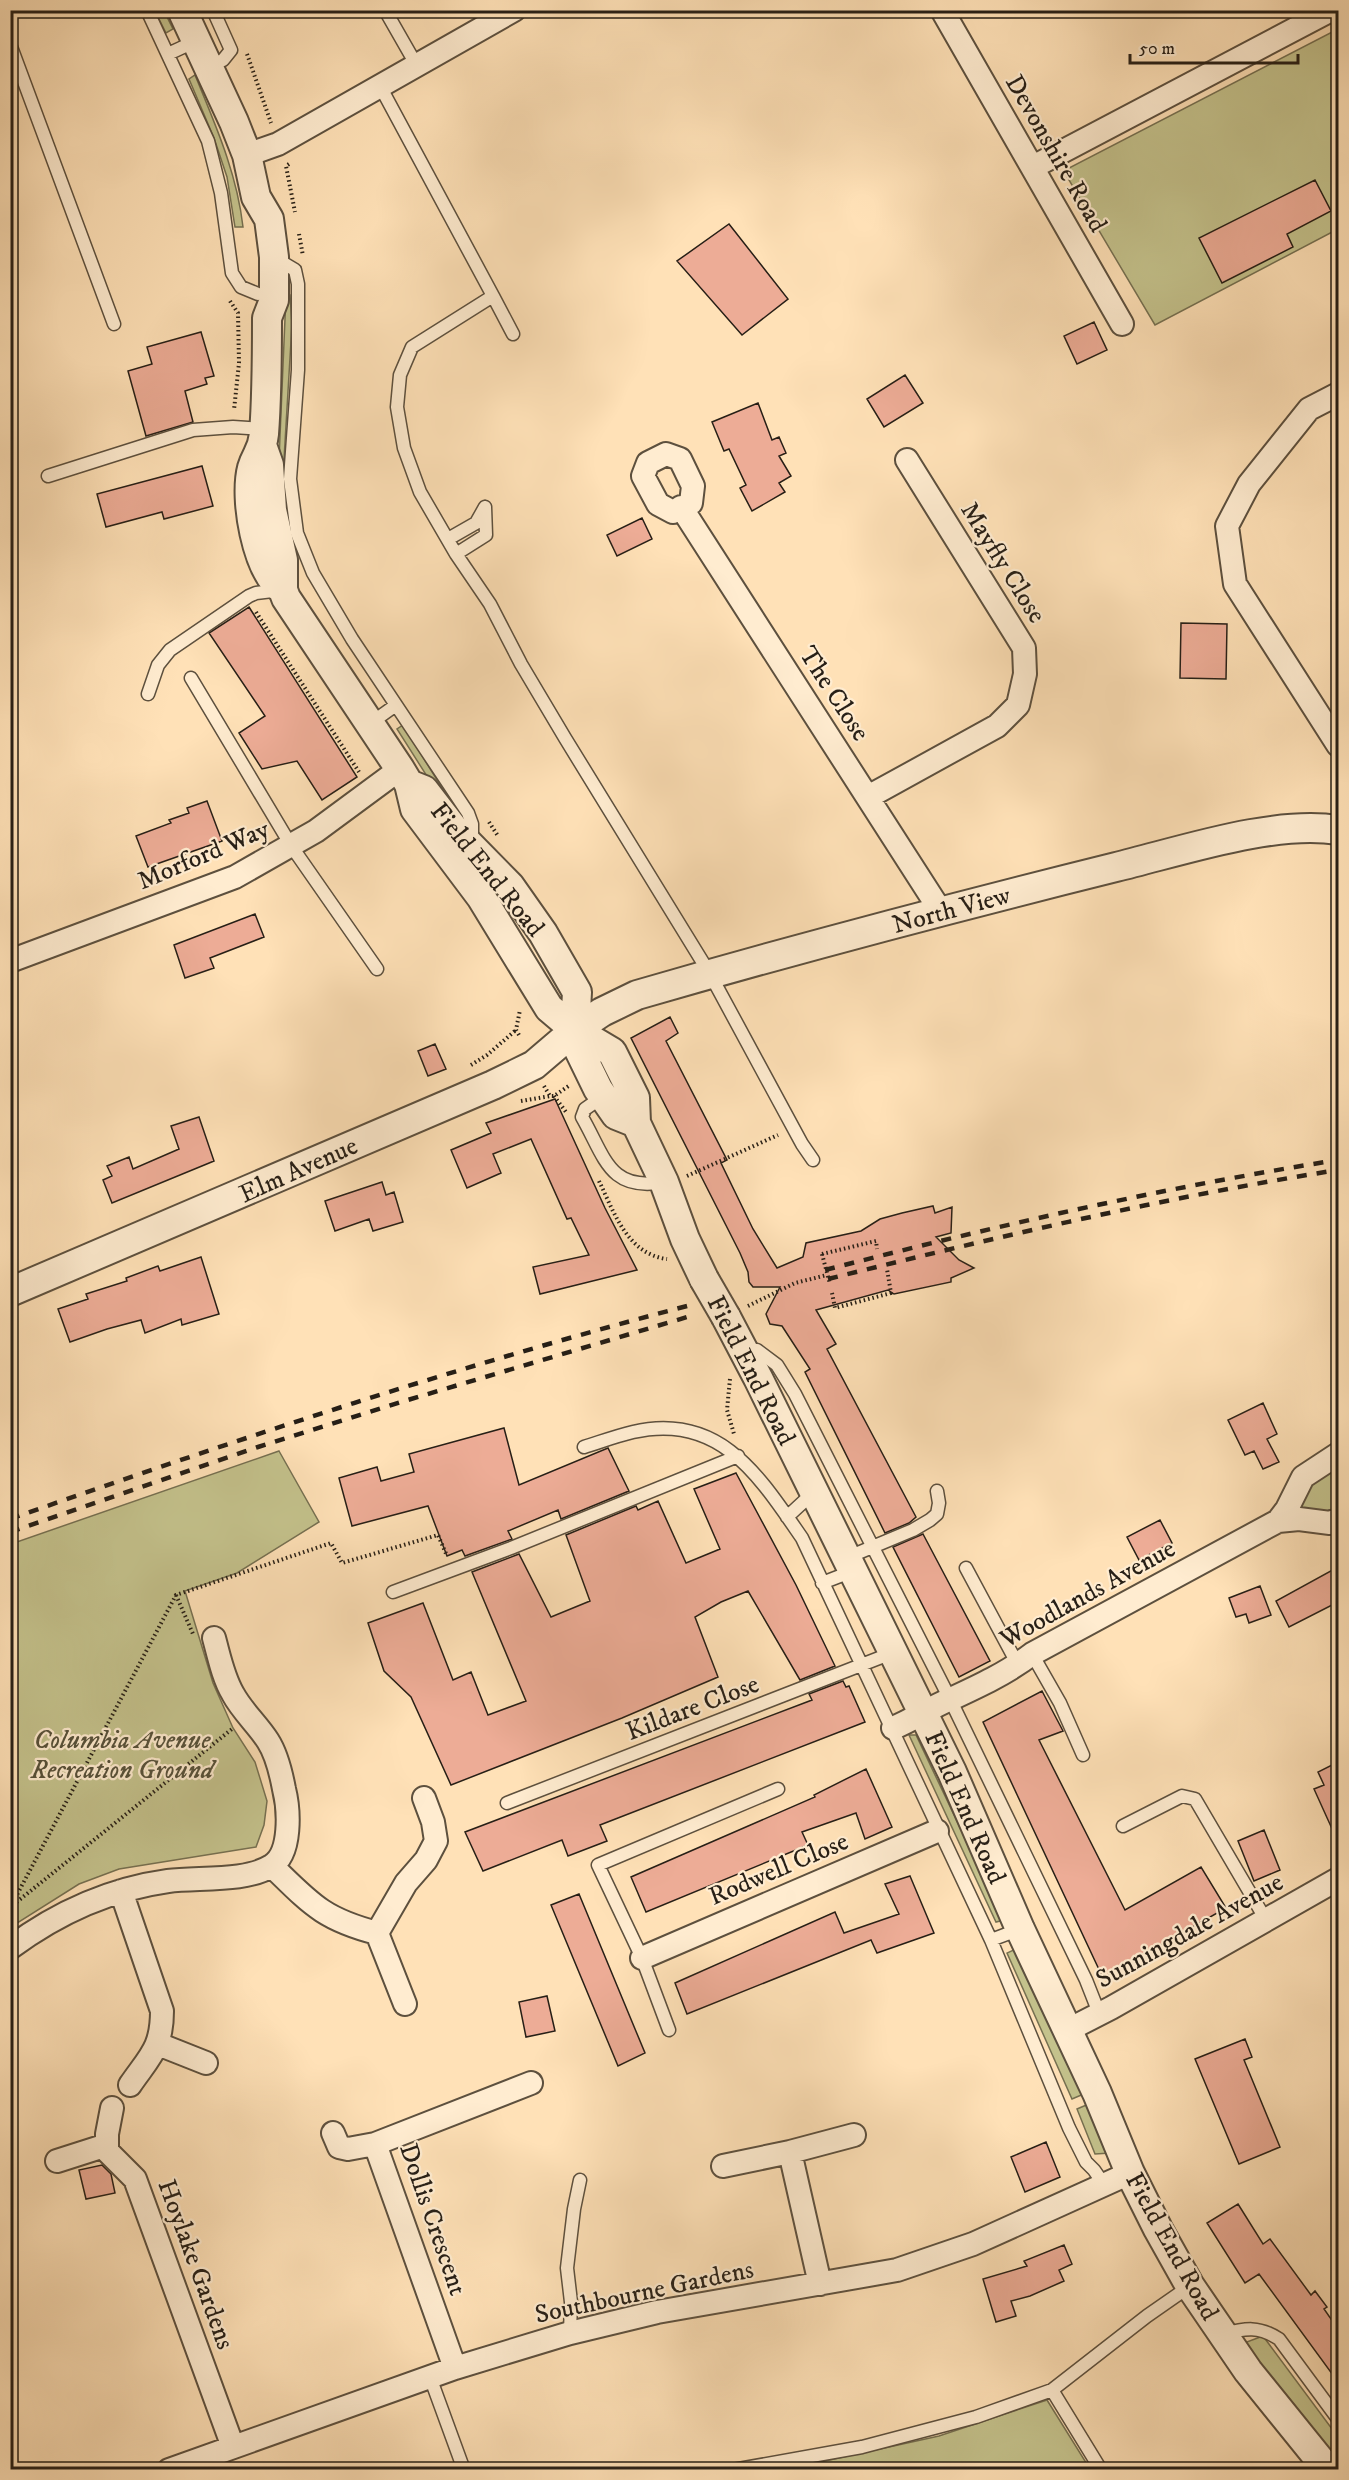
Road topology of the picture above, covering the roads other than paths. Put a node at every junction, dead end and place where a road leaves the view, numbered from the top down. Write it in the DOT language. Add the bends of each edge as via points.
graph roads {
  1 [pos="147,10"];
  2 [pos="182,10"];
  3 [pos="213,10"];
  4 [pos="385,10"];
  5 [pos="514,10"];
  6 [pos="942,10"];
  7 [pos="1331,10"];
  8 [pos="196,41"];
  9 [pos="10,44"];
  10 [pos="168,54"];
  11 [pos="209,66"];
  12 [pos="417,66"];
  13 [pos="380,86"];
  14 [pos="247,155"];
  15 [pos="1033,167"];
  16 [pos="256,197"];
  17 [pos="274,257"];
  18 [pos="493,296"];
  19 [pos="263,306"];
  20 [pos="114,324"];
  21 [pos="1122,324"];
  22 [pos="513,334"];
  23 [pos="1338,394"];
  24 [pos="263,439"];
  25 [pos="906,460"];
  26 [pos="48,476"];
  27 [pos="280,481"];
  28 [pos="681,507"];
  29 [pos="448,539"];
  30 [pos="456,554"];
  31 [pos="282,590"];
  32 [pos="191,678"];
  33 [pos="148,694"];
  34 [pos="396,705"];
  35 [pos="371,723"];
  36 [pos="1338,745"];
  37 [pos="405,776"];
  38 [pos="868,797"];
  39 [pos="1338,830"];
  40 [pos="471,845"];
  41 [pos="292,847"];
  42 [pos="940,910"];
  43 [pos="10,961"];
  44 [pos="377,969"];
  45 [pos="710,974"];
  46 [pos="575,1030"];
  47 [pos="602,1097"];
  48 [pos="636,1123"];
  49 [pos="813,1160"];
  50 [pos="675,1179"];
  51 [pos="10,1292"];
  52 [pos="738,1363"];
  53 [pos="584,1447"];
  54 [pos="1338,1454"];
  55 [pos="738,1456"];
  56 [pos="937,1491"];
  57 [pos="814,1492"];
  58 [pos="787,1517"];
  59 [pos="1338,1520"];
  60 [pos="1278,1521"];
  61 [pos="872,1547"];
  62 [pos="850,1564"];
  63 [pos="966,1569"];
  64 [pos="822,1583"];
  65 [pos="393,1592"];
  66 [pos="204,1638"];
  67 [pos="892,1653"];
  68 [pos="1025,1660"];
  69 [pos="863,1665"];
  70 [pos="950,1699"];
  71 [pos="923,1713"];
  72 [pos="893,1728"];
  73 [pos="1083,1755"];
  74 [pos="778,1790"];
  75 [pos="424,1798"];
  76 [pos="507,1803"];
  77 [pos="1123,1826"];
  78 [pos="937,1831"];
  79 [pos="272,1866"];
  80 [pos="1335,1888"];
  81 [pos="121,1891"];
  82 [pos="1266,1920"];
  83 [pos="1020,1929"];
  84 [pos="378,1933"];
  85 [pos="991,1940"];
  86 [pos="10,1948"];
  87 [pos="642,1958"];
  88 [pos="405,2004"];
  89 [pos="1099,2013"];
  90 [pos="669,2030"];
  91 [pos="1068,2030"];
  92 [pos="158,2044"];
  93 [pos="206,2063"];
  94 [pos="531,2083"];
  95 [pos="130,2085"];
  96 [pos="112,2108"];
  97 [pos="333,2133"];
  98 [pos="854,2135"];
  99 [pos="375,2144"];
  100 [pos="107,2145"];
  101 [pos="790,2152"];
  102 [pos="57,2162"];
  103 [pos="723,2166"];
  104 [pos="1130,2173"];
  105 [pos="580,2180"];
  106 [pos="1105,2186"];
  107 [pos="820,2284"];
  108 [pos="1190,2286"];
  109 [pos="570,2333"];
  110 [pos="1223,2334"];
  111 [pos="455,2368"];
  112 [pos="430,2376"];
  113 [pos="1052,2390"];
  114 [pos="1338,2419"];
  115 [pos="233,2447"];
  116 [pos="169,2469"];
  117 [pos="464,2469"];
  118 [pos="733,2469"];
  119 [pos="1101,2469"];
  120 [pos="1328,2469"];
  1 -- 10 [label="lane"];
  2 -- 8 [label="street, Field End Road"];
  3 -- 11 [label="lane" via="231,50 223,60"];
  4 -- 12 [label="lane"];
  5 -- 12 [label="street"];
  6 -- 15 [label="street, Devonshire Road"];
  7 -- 15 [label="street"];
  8 -- 10 [label="lane"];
  8 -- 11 [label="street, Field End Road"];
  9 -- 20 [label="lane"];
  10 -- 19 [label="lane" via="208,141 232,273 241,287"];
  11 -- 14 [label="street, Field End Road"];
  12 -- 13 [label="street"];
  13 -- 14 [label="street" via="286,152"];
  13 -- 18 [label="lane"];
  14 -- 16 [label="street, Field End Road"];
  15 -- 21 [label="street, Devonshire Road"];
  16 -- 17 [label="street, Field End Road" via="269,219"];
  16 -- 19 [label="street, Field End Road" via="251,222"];
  17 -- 19 [label="street, Field End Road" via="274,300"];
  17 -- 27 [label="lane" via="295,270 298,285 298,370"];
  18 -- 22 [label="lane"];
  18 -- 29 [label="lane" via="412,347 400,375 398,407 404,448 420,492"];
  19 -- 24 [label="street, Field End Road"];
  23 -- 36 [label="street" via="1309,409 1249,484 1227,526 1235,584"];
  24 -- 26 [label="lane" via="233,427 193,430"];
  24 -- 27 [label="street, Field End Road" via="269,465"];
  24 -- 31 [label="street, Field End Road" via="252,468 253,528 262,561"];
  25 -- 38 [label="street, Mayfly Close" via="1024,648 1025,674 1017,705 997,726"];
  27 -- 31 [label="street, Field End Road" via="275,530 282,560"];
  27 -- 34 [label="lane" via="313,573"];
  28 -- 38 [label="street, The Close"];
  29 -- 30 [label="lane"];
  29 -- 30 [label="lane" via="476,523 485,507 486,535"];
  30 -- 45 [label="lane" via="490,604 559,729"];
  31 -- 33 [label="lane" via="249,596 170,650 158,665"];
  31 -- 35 [label="street, Field End Road"];
  32 -- 41 [label="lane"];
  34 -- 35 [label="lane"];
  34 -- 40 [label="lane" via="468,813"];
  35 -- 37 [label="street, Field End Road"];
  37 -- 40 [label="street, Field End Road" via="424,790"];
  37 -- 41 [label="street, Morford Way"];
  37 -- 46 [label="street, Field End Road" via="415,809 481,897 549,1008"];
  38 -- 42 [label="street, The Close"];
  39 -- 42 [label="street, North View" via="1262,832"];
  40 -- 46 [label="street, Field End Road" via="520,899 577,992"];
  41 -- 43 [label="street, Morford Way" via="235,877"];
  41 -- 44 [label="lane"];
  42 -- 45 [label="street, North View"];
  45 -- 46 [label="street, North View" via="620,1002"];
  45 -- 49 [label="lane"];
  46 -- 47 [label="street, Field End Road" via="579,1050"];
  46 -- 48 [label="street, Field End Road" via="612,1052 634,1098"];
  46 -- 51 [label="street, Elm Avenue" via="534,1065 493,1085"];
  47 -- 48 [label="street, Field End Road" via="616,1114"];
  47 -- 50 [label="lane" via="585,1109 582,1117 611,1169 620,1179 645,1186"];
  48 -- 50 [label="street, Field End Road"];
  50 -- 52 [label="street, Field End Road, bridge" via="685,1239 704,1278 734,1313"];
  52 -- 57 [label="street, Field End Road"];
  52 -- 61 [label="lane" via="757,1350 777,1365"];
  53 -- 55 [label="lane" via="634,1432 673,1429 714,1440"];
  54 -- 60 [label="street, Woodlands Avenue" via="1303,1477"];
  55 -- 58 [label="lane" via="759,1477"];
  55 -- 65 [label="lane"];
  56 -- 61 [label="lane" via="937,1514 913,1530"];
  57 -- 58 [label="lane"];
  57 -- 62 [label="street, Field End Road"];
  58 -- 64 [label="lane" via="802,1538"];
  59 -- 60 [label="street, Woodlands Avenue"];
  60 -- 68 [label="street, Woodlands Avenue"];
  61 -- 62 [label="lane"];
  61 -- 70 [label="lane"];
  62 -- 64 [label="lane"];
  62 -- 67 [label="street, Field End Road"];
  63 -- 68 [label="lane"];
  64 -- 69 [label="lane"];
  66 -- 79 [label="street" via="232,1694 269,1743 282,1781 287,1834"];
  67 -- 69 [label="lane, Kildare Close"];
  67 -- 71 [label="street, Field End Road"];
  68 -- 70 [label="street, Woodlands Avenue"];
  68 -- 73 [label="lane" via="1060,1703"];
  69 -- 72 [label="lane"];
  69 -- 76 [label="lane, Kildare Close"];
  70 -- 71 [label="street, Woodlands Avenue"];
  70 -- 89 [label="lane"];
  71 -- 72 [label="street, Woodlands Avenue"];
  71 -- 83 [label="street, Field End Road"];
  72 -- 78 [label="lane"];
  74 -- 87 [label="lane" via="598,1865"];
  75 -- 84 [label="street" via="434,1822 436,1841"];
  77 -- 82 [label="lane" via="1182,1796 1195,1799"];
  78 -- 85 [label="lane"];
  78 -- 87 [label="street, Rodwell Close"];
  79 -- 81 [label="street" via="240,1876 168,1881"];
  79 -- 84 [label="street" via="319,1910 338,1921"];
  80 -- 82 [label="street, Sunningdale Avenue"];
  81 -- 86 [label="street" via="76,1907"];
  81 -- 92 [label="street" via="162,2010"];
  82 -- 89 [label="street, Sunningdale Avenue"];
  83 -- 85 [label="lane"];
  83 -- 91 [label="street, Field End Road"];
  84 -- 88 [label="street"];
  85 -- 106 [label="lane" via="1069,2128 1086,2162"];
  87 -- 90 [label="lane"];
  89 -- 91 [label="street, Sunningdale Avenue"];
  91 -- 104 [label="street, Field End Road"];
  92 -- 93 [label="street"];
  92 -- 95 [label="street"];
  94 -- 99 [label="street, Dollis Crescent"];
  96 -- 100 [label="street"];
  97 -- 99 [label="street" via="339,2146 348,2149"];
  98 -- 101 [label="street"];
  99 -- 111 [label="street, Dollis Crescent"];
  100 -- 102 [label="street"];
  100 -- 115 [label="street, Hoylake Gardens" via="107,2151 135,2179"];
  101 -- 103 [label="street"];
  101 -- 107 [label="street"];
  104 -- 106 [label="street, Southbourne Gardens"];
  104 -- 108 [label="street, Field End Road"];
  105 -- 109 [label="lane" via="567,2268"];
  106 -- 107 [label="street, Southbourne Gardens" via="973,2244 897,2270"];
  107 -- 109 [label="street, Southbourne Gardens" via="657,2312"];
  108 -- 110 [label="street, Field End Road"];
  108 -- 113 [label="lane"];
  109 -- 111 [label="street, Southbourne Gardens"];
  110 -- 114 [label="lane" via="1242,2329 1265,2330 1279,2339"];
  110 -- 120 [label="street, Field End Road"];
  111 -- 112 [label="street, Southbourne Gardens"];
  112 -- 115 [label="street, Southbourne Gardens"];
  112 -- 117 [label="lane"];
  113 -- 118 [label="lane" via="976,2417 862,2447"];
  113 -- 119 [label="lane"];
  115 -- 116 [label="street, Southbourne Gardens"];
}
